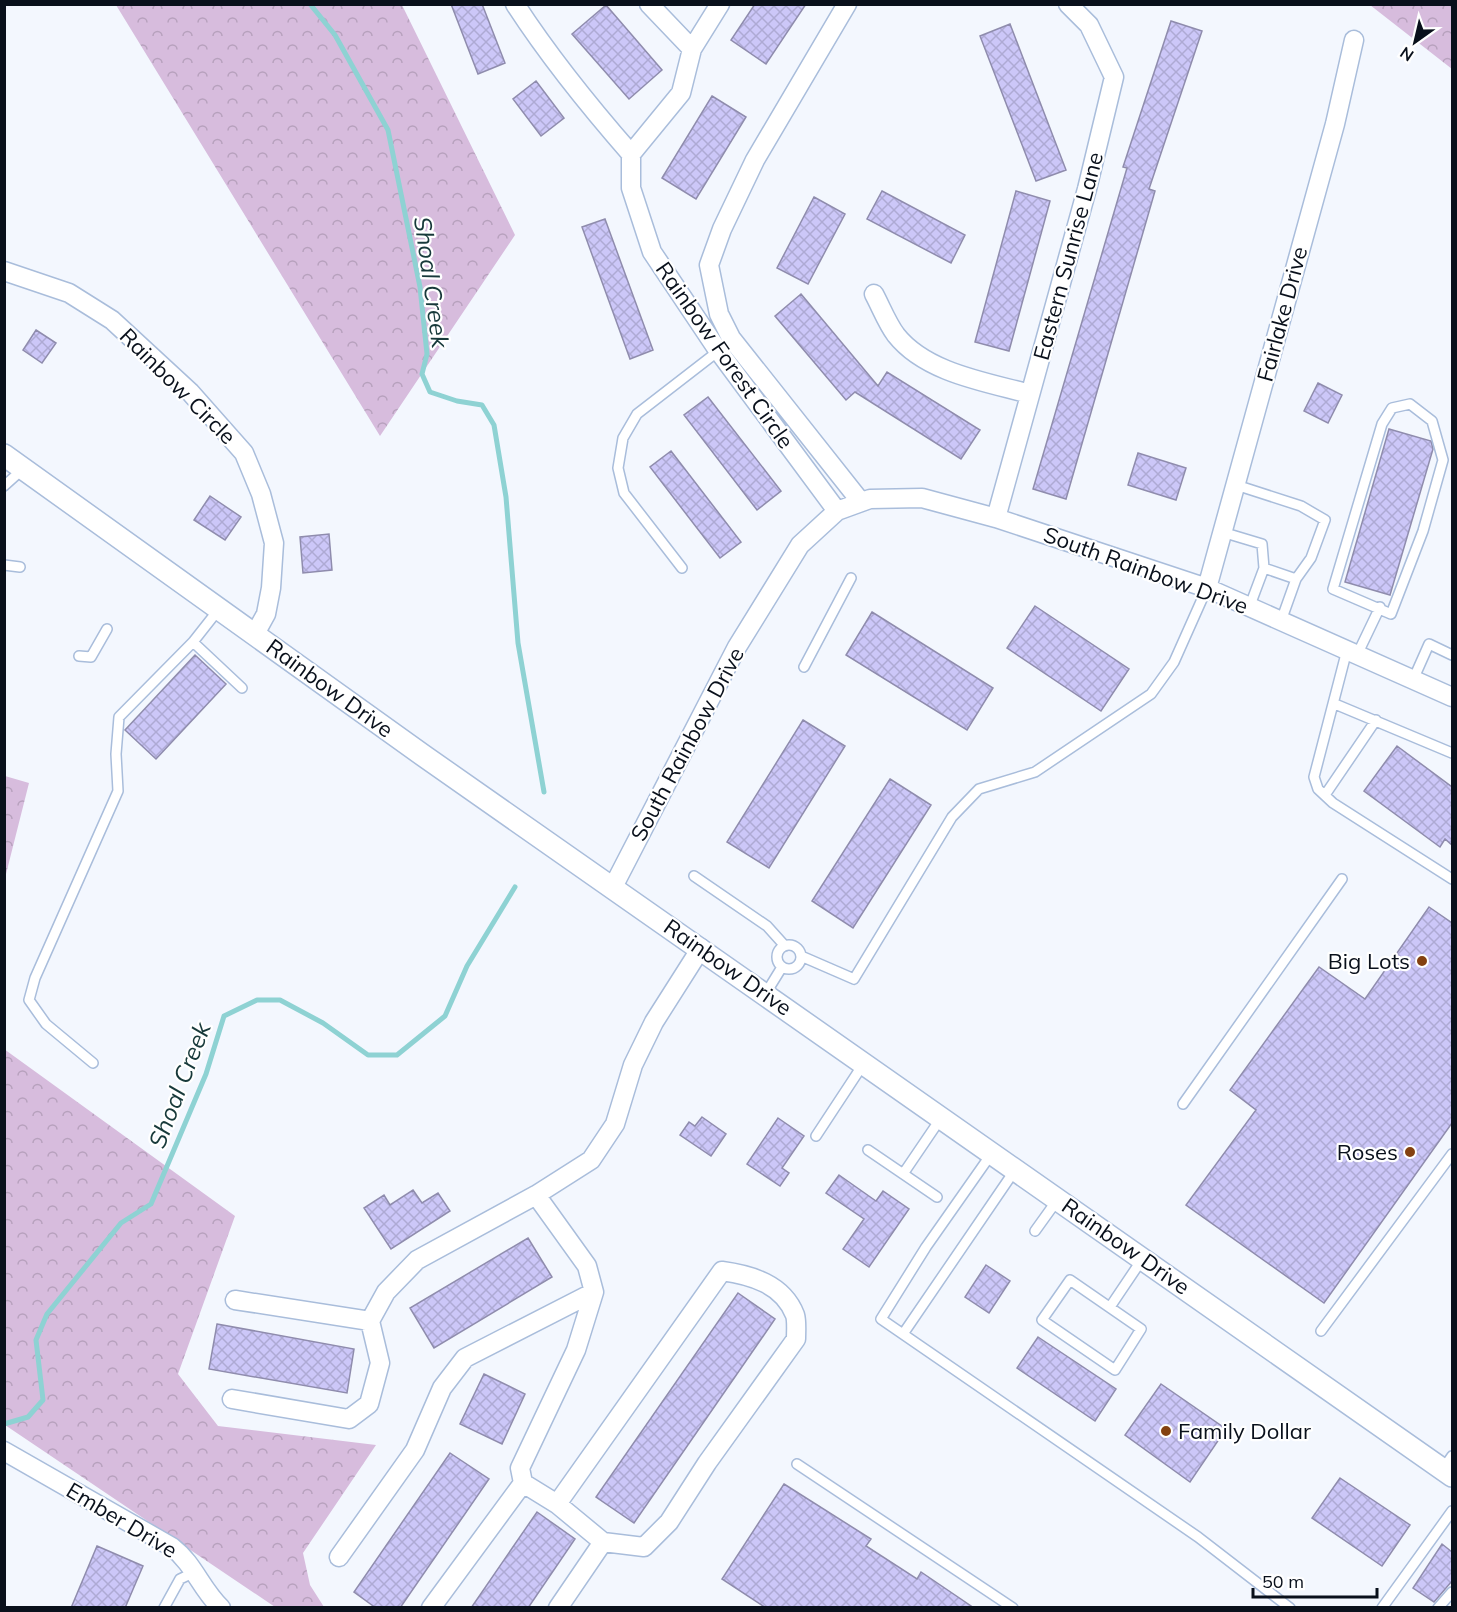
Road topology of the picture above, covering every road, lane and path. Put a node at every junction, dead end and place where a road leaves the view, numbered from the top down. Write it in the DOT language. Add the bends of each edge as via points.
graph roads {
  1 [pos="515,4"];
  2 [pos="649,4"];
  3 [pos="720,4"];
  4 [pos="847,4"];
  5 [pos="1068,4"];
  6 [pos="1354,40"];
  7 [pos="692,50"];
  8 [pos="631,154"];
  9 [pos="4,271"];
  10 [pos="874,294"];
  11 [pos="725,346"];
  12 [pos="1030,394"];
  13 [pos="4,455"];
  14 [pos="24,468"];
  15 [pos="1236,485"];
  16 [pos="4,486"];
  17 [pos="861,502"];
  18 [pos="837,511"];
  19 [pos="996,518"];
  20 [pos="1222,532"];
  21 [pos="4,565"];
  22 [pos="20,567"];
  23 [pos="682,568"];
  24 [pos="1264,568"];
  25 [pos="851,578"];
  26 [pos="1296,579"];
  27 [pos="1207,588"];
  28 [pos="1380,607"];
  29 [pos="1249,608"];
  30 [pos="219,609"];
  31 [pos="1281,621"];
  32 [pos="107,629"];
  33 [pos="255,634"];
  34 [pos="193,642"];
  35 [pos="1352,652"];
  36 [pos="1452,655"];
  37 [pos="79,656"];
  38 [pos="804,667"];
  39 [pos="1413,680"];
  40 [pos="242,688"];
  41 [pos="1452,697"];
  42 [pos="1335,704"];
  43 [pos="1376,720"];
  44 [pos="1452,753"];
  45 [pos="1325,795"];
  46 [pos="694,876"];
  47 [pos="1342,879"];
  48 [pos="1452,879"];
  49 [pos="613,887"];
  50 [pos="785,946"];
  51 [pos="701,948"];
  52 [pos="801,956"];
  53 [pos="782,967"];
  54 [pos="766,993"];
  55 [pos="93,1063"];
  56 [pos="864,1063"];
  57 [pos="1183,1104"];
  58 [pos="941,1118"];
  59 [pos="816,1136"];
  60 [pos="868,1150"];
  61 [pos="992,1153"];
  62 [pos="1452,1154"];
  63 [pos="1015,1169"];
  64 [pos="903,1174"];
  65 [pos="536,1195"];
  66 [pos="937,1197"];
  67 [pos="1058,1199"];
  68 [pos="1035,1231"];
  69 [pos="1143,1258"];
  70 [pos="594,1292"];
  71 [pos="235,1300"];
  72 [pos="1110,1307"];
  73 [pos="370,1321"];
  74 [pos="1321,1331"];
  75 [pos="903,1334"];
  76 [pos="232,1399"];
  77 [pos="4,1451"];
  78 [pos="796,1464"];
  79 [pos="1449,1467"];
  80 [pos="523,1483"];
  81 [pos="557,1504"];
  82 [pos="1452,1511"];
  83 [pos="603,1542"];
  84 [pos="339,1557"];
  85 [pos="195,1572"];
  86 [pos="1452,1592"];
  87 [pos="164,1608"];
  88 [pos="221,1608"];
  89 [pos="431,1608"];
  90 [pos="558,1608"];
  91 [pos="1013,1608"];
  92 [pos="1290,1608"];
  93 [pos="1382,1608"];
  94 [pos="1438,1608"];
  1 -- 8 [label="street" via="537,39"];
  2 -- 7 [label="street"];
  3 -- 7 [label="street"];
  4 -- 11 [label="street" via="755,160 709,265"];
  5 -- 12 [label="street, Eastern Sunrise Lane" via="1089,25 1114,77"];
  6 -- 15 [label="street, Fairlake Drive" via="1335,124"];
  7 -- 8 [label="street" via="681,93"];
  8 -- 11 [label="street, Rainbow Forest Circle" via="630,188 652,252"];
  9 -- 33 [label="street, Rainbow Circle" via="69,293 112,320 190,392 244,453 261,494 274,543 266,614"];
  10 -- 12 [label="street" via="897,335 925,361"];
  11 -- 17 [label="street"];
  11 -- 18 [label="street, Rainbow Forest Circle"];
  11 -- 23 [label="lane" via="637,414 623,438 618,468 624,492"];
  12 -- 19 [label="street, Eastern Sunrise Lane"];
  13 -- 14 [label="street, Rainbow Drive"];
  14 -- 16 [label="lane"];
  14 -- 30 [label="street, Rainbow Drive"];
  15 -- 20 [label="street, Fairlake Drive"];
  15 -- 26 [label="lane" via="1301,506 1325,520 1311,558"];
  17 -- 18 [label="street, South Rainbow Drive"];
  17 -- 19 [label="street, South Rainbow Drive" via="922,498"];
  18 -- 49 [label="street, South Rainbow Drive" via="800,544 737,647"];
  19 -- 27 [label="street, South Rainbow Drive"];
  20 -- 24 [label="lane" via="1262,544"];
  20 -- 27 [label="street, Fairlake Drive"];
  21 -- 22 [label="lane"];
  24 -- 26 [label="lane"];
  24 -- 29 [label="lane"];
  25 -- 38 [label="lane"];
  26 -- 31 [label="lane"];
  27 -- 29 [label="street, South Rainbow Drive"];
  27 -- 52 [label="lane" via="1173,662 1151,694 1035,772 979,789 952,817 854,979"];
  28 -- 28 [label="lane" via="1333,589 1382,424 1392,408 1410,404 1432,421 1443,460 1423,531 1390,614"];
  28 -- 35 [label="lane"];
  29 -- 31 [label="street, South Rainbow Drive"];
  30 -- 33 [label="street, Rainbow Drive"];
  30 -- 34 [label="lane"];
  31 -- 35 [label="street, South Rainbow Drive"];
  32 -- 37 [label="lane" via="91,657"];
  33 -- 49 [label="street, Rainbow Drive"];
  34 -- 40 [label="lane"];
  34 -- 55 [label="lane" via="119,717 118,791 29,999 46,1024"];
  35 -- 39 [label="street, South Rainbow Drive"];
  35 -- 42 [label="lane"];
  36 -- 39 [label="lane" via="1429,644"];
  39 -- 41 [label="street, South Rainbow Drive"];
  42 -- 43 [label="lane"];
  42 -- 45 [label="lane" via="1314,777"];
  43 -- 44 [label="lane"];
  43 -- 45 [label="lane"];
  45 -- 48 [label="lane"];
  46 -- 50 [label="lane" via="767,926"];
  47 -- 57 [label="lane"];
  49 -- 51 [label="street, Rainbow Drive"];
  50 -- 52 [label="lane" via="795,947"];
  50 -- 53 [label="lane" via="780,948 777,958"];
  51 -- 54 [label="street, Rainbow Drive"];
  51 -- 65 [label="street" via="654,1022 633,1065 615,1124 591,1160"];
  52 -- 53 [label="lane" via="793,969"];
  53 -- 54 [label="lane"];
  54 -- 56 [label="street, Rainbow Drive"];
  56 -- 58 [label="street, Rainbow Drive"];
  56 -- 59 [label="lane"];
  58 -- 61 [label="street, Rainbow Drive"];
  58 -- 64 [label="lane"];
  60 -- 64 [label="lane"];
  61 -- 63 [label="street, Rainbow Drive"];
  61 -- 75 [label="lane" via="880,1319"];
  62 -- 74 [label="lane"];
  63 -- 67 [label="street, Rainbow Drive"];
  63 -- 75 [label="lane"];
  64 -- 66 [label="lane"];
  65 -- 70 [label="street" via="587,1266"];
  65 -- 73 [label="street" via="417,1260 386,1292"];
  67 -- 68 [label="lane"];
  67 -- 69 [label="street, Rainbow Drive"];
  69 -- 72 [label="lane"];
  69 -- 79 [label="street, Rainbow Drive"];
  70 -- 80 [label="street" via="576,1350 520,1468"];
  70 -- 84 [label="street" via="465,1358 442,1388 415,1450"];
  71 -- 73 [label="street"];
  72 -- 72 [label="lane" via="1070,1280 1042,1320 1115,1370 1141,1329"];
  73 -- 76 [label="street" via="380,1363 369,1404 349,1419"];
  75 -- 92 [label="lane" via="1198,1537"];
  77 -- 85 [label="street, Ember Drive" via="172,1547"];
  78 -- 91 [label="lane"];
  80 -- 81 [label="street"];
  80 -- 89 [label="street"];
  81 -- 83 [label="street"];
  81 -- 83 [label="street" via="722,1271 751,1275 780,1292 796,1316 796,1339 669,1522 644,1547"];
  82 -- 93 [label="lane"];
  83 -- 90 [label="street"];
  85 -- 87 [label="lane" via="180,1579"];
  85 -- 88 [label="street, Ember Drive"];
  86 -- 94 [label="lane"];
}
